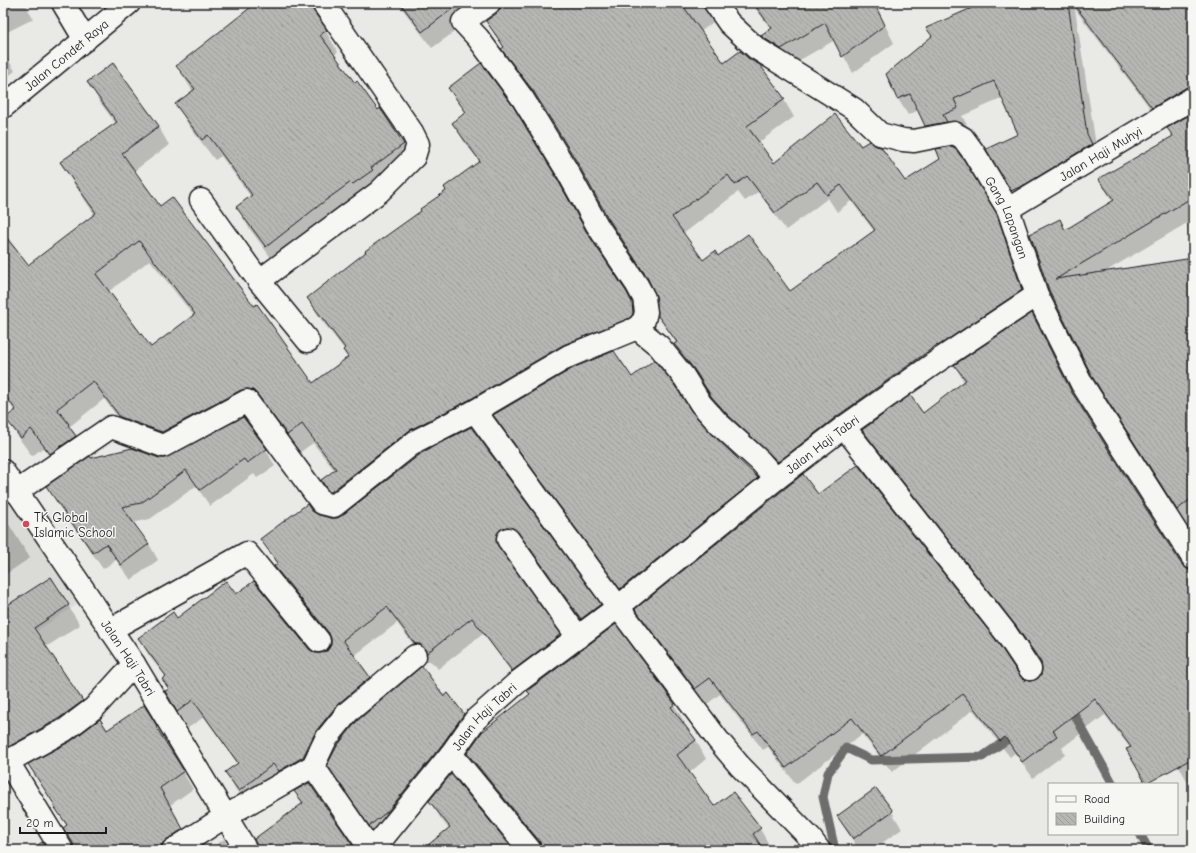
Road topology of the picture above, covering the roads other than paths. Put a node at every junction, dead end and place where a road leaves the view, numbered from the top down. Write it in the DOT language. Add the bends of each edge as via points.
graph roads {
  1 [pos="63,3"];
  2 [pos="129,3"];
  3 [pos="322,3"];
  4 [pos="489,3"];
  5 [pos="715,3"];
  6 [pos="85,40"];
  7 [pos="1193,98"];
  8 [pos="3,107"];
  9 [pos="201,200"];
  10 [pos="1008,209"];
  11 [pos="259,281"];
  12 [pos="1037,295"];
  13 [pos="637,328"];
  14 [pos="308,341"];
  15 [pos="475,411"];
  16 [pos="844,427"];
  17 [pos="3,471"];
  18 [pos="776,479"];
  19 [pos="16,492"];
  20 [pos="508,539"];
  21 [pos="1193,558"];
  22 [pos="618,607"];
  23 [pos="110,630"];
  24 [pos="578,637"];
  25 [pos="319,641"];
  26 [pos="415,656"];
  27 [pos="134,664"];
  28 [pos="1030,670"];
  29 [pos="451,754"];
  30 [pos="5,763"];
  31 [pos="313,766"];
  32 [pos="226,816"];
  33 [pos="62,850"];
  34 [pos="173,850"];
  35 [pos="246,850"];
  36 [pos="372,850"];
  37 [pos="530,850"];
  38 [pos="819,850"];
  1 -- 6 [label="street"];
  2 -- 6 [label="street, Jalan Condet Raya"];
  3 -- 11 [label="street" via="418,144 414,157 379,192"];
  4 -- 13 [label="street" via="463,22 523,99 597,225 637,285 644,298 646,312 644,320"];
  5 -- 10 [label="street, Gang Lapangan" via="729,23 756,48 854,109 880,134 914,141 954,133 963,138"];
  6 -- 8 [label="street, Jalan Condet Raya"];
  7 -- 10 [label="street, Jalan Haji Muhyi"];
  9 -- 11 [label="street"];
  10 -- 12 [label="street, Gang Lapangan"];
  11 -- 14 [label="street"];
  12 -- 16 [label="street, Jalan Haji Tabri"];
  12 -- 21 [label="street, Gang Lapangan" via="1082,384"];
  13 -- 15 [label="street" via="569,356"];
  13 -- 18 [label="street" via="659,346 684,377 701,404 719,424"];
  15 -- 19 [label="street" via="416,442 334,506 322,503 248,401 163,446 111,427"];
  15 -- 22 [label="street"];
  16 -- 18 [label="street, Jalan Haji Tabri"];
  16 -- 28 [label="street" via="1006,632"];
  17 -- 19 [label="street, Jalan Haji Tabri"];
  18 -- 22 [label="street, Jalan Haji Tabri"];
  19 -- 23 [label="street, Jalan Haji Tabri"];
  20 -- 24 [label="street"];
  22 -- 24 [label="street, Jalan Haji Tabri"];
  22 -- 38 [label="street" via="718,740 812,839"];
  23 -- 25 [label="street" via="247,553"];
  23 -- 27 [label="street, Jalan Haji Tabri"];
  24 -- 29 [label="street, Jalan Haji Tabri" via="519,681 475,720"];
  26 -- 31 [label="street" via="348,712 326,739"];
  27 -- 30 [label="street" via="94,708 65,730"];
  27 -- 32 [label="street, Jalan Haji Tabri"];
  29 -- 36 [label="street, Jalan Haji Tabri"];
  29 -- 37 [label="street"];
  30 -- 33 [label="street"];
  31 -- 32 [label="street"];
  31 -- 36 [label="street"];
  32 -- 34 [label="street"];
  32 -- 35 [label="street, Jalan Haji Tabri"];
}
